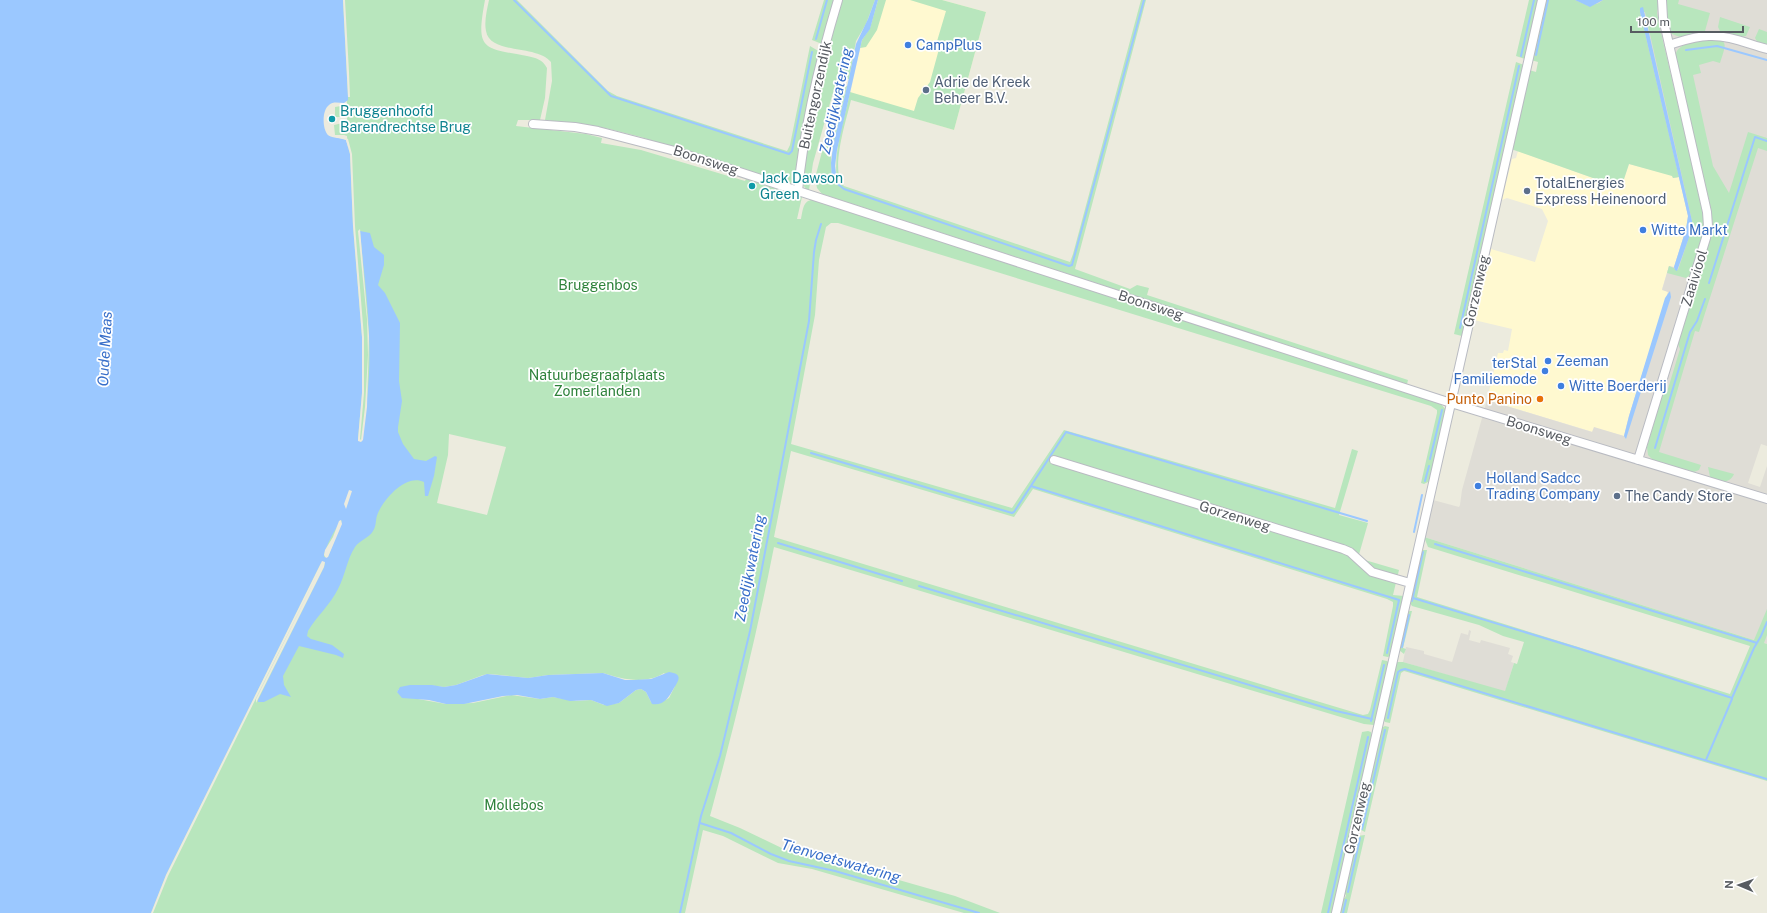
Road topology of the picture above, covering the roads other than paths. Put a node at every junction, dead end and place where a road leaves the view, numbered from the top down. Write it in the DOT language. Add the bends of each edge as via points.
graph roads {
  1 [pos="838,0"];
  2 [pos="1542,0"];
  3 [pos="1662,0"];
  4 [pos="1669,45"];
  5 [pos="1767,49"];
  6 [pos="533,124"];
  7 [pos="798,191"];
  8 [pos="1451,403"];
  9 [pos="1054,460"];
  10 [pos="1638,460"];
  11 [pos="1767,499"];
  12 [pos="1410,583"];
  13 [pos="1336,913"];
  1 -- 7 [label="street, Buitengorzendijk" via="816,78 803,143"];
  2 -- 8 [label="street, Gorzenweg"];
  3 -- 4 [label="street, Zaaiviool" via="1662,18"];
  4 -- 5 [label="street" via="1696,37 1714,36"];
  4 -- 10 [label="street, Zaaiviool" via="1707,212 1708,229"];
  6 -- 7 [label="street, Boonsweg" via="586,128 632,138"];
  7 -- 8 [label="street, Boonsweg"];
  8 -- 10 [label="street, Boonsweg"];
  8 -- 12 [label="street, Gorzenweg"];
  9 -- 12 [label="street, Gorzenweg" via="1343,549 1372,572"];
  10 -- 11 [label="street, Boonsweg"];
  12 -- 13 [label="street, Gorzenweg"];
}
